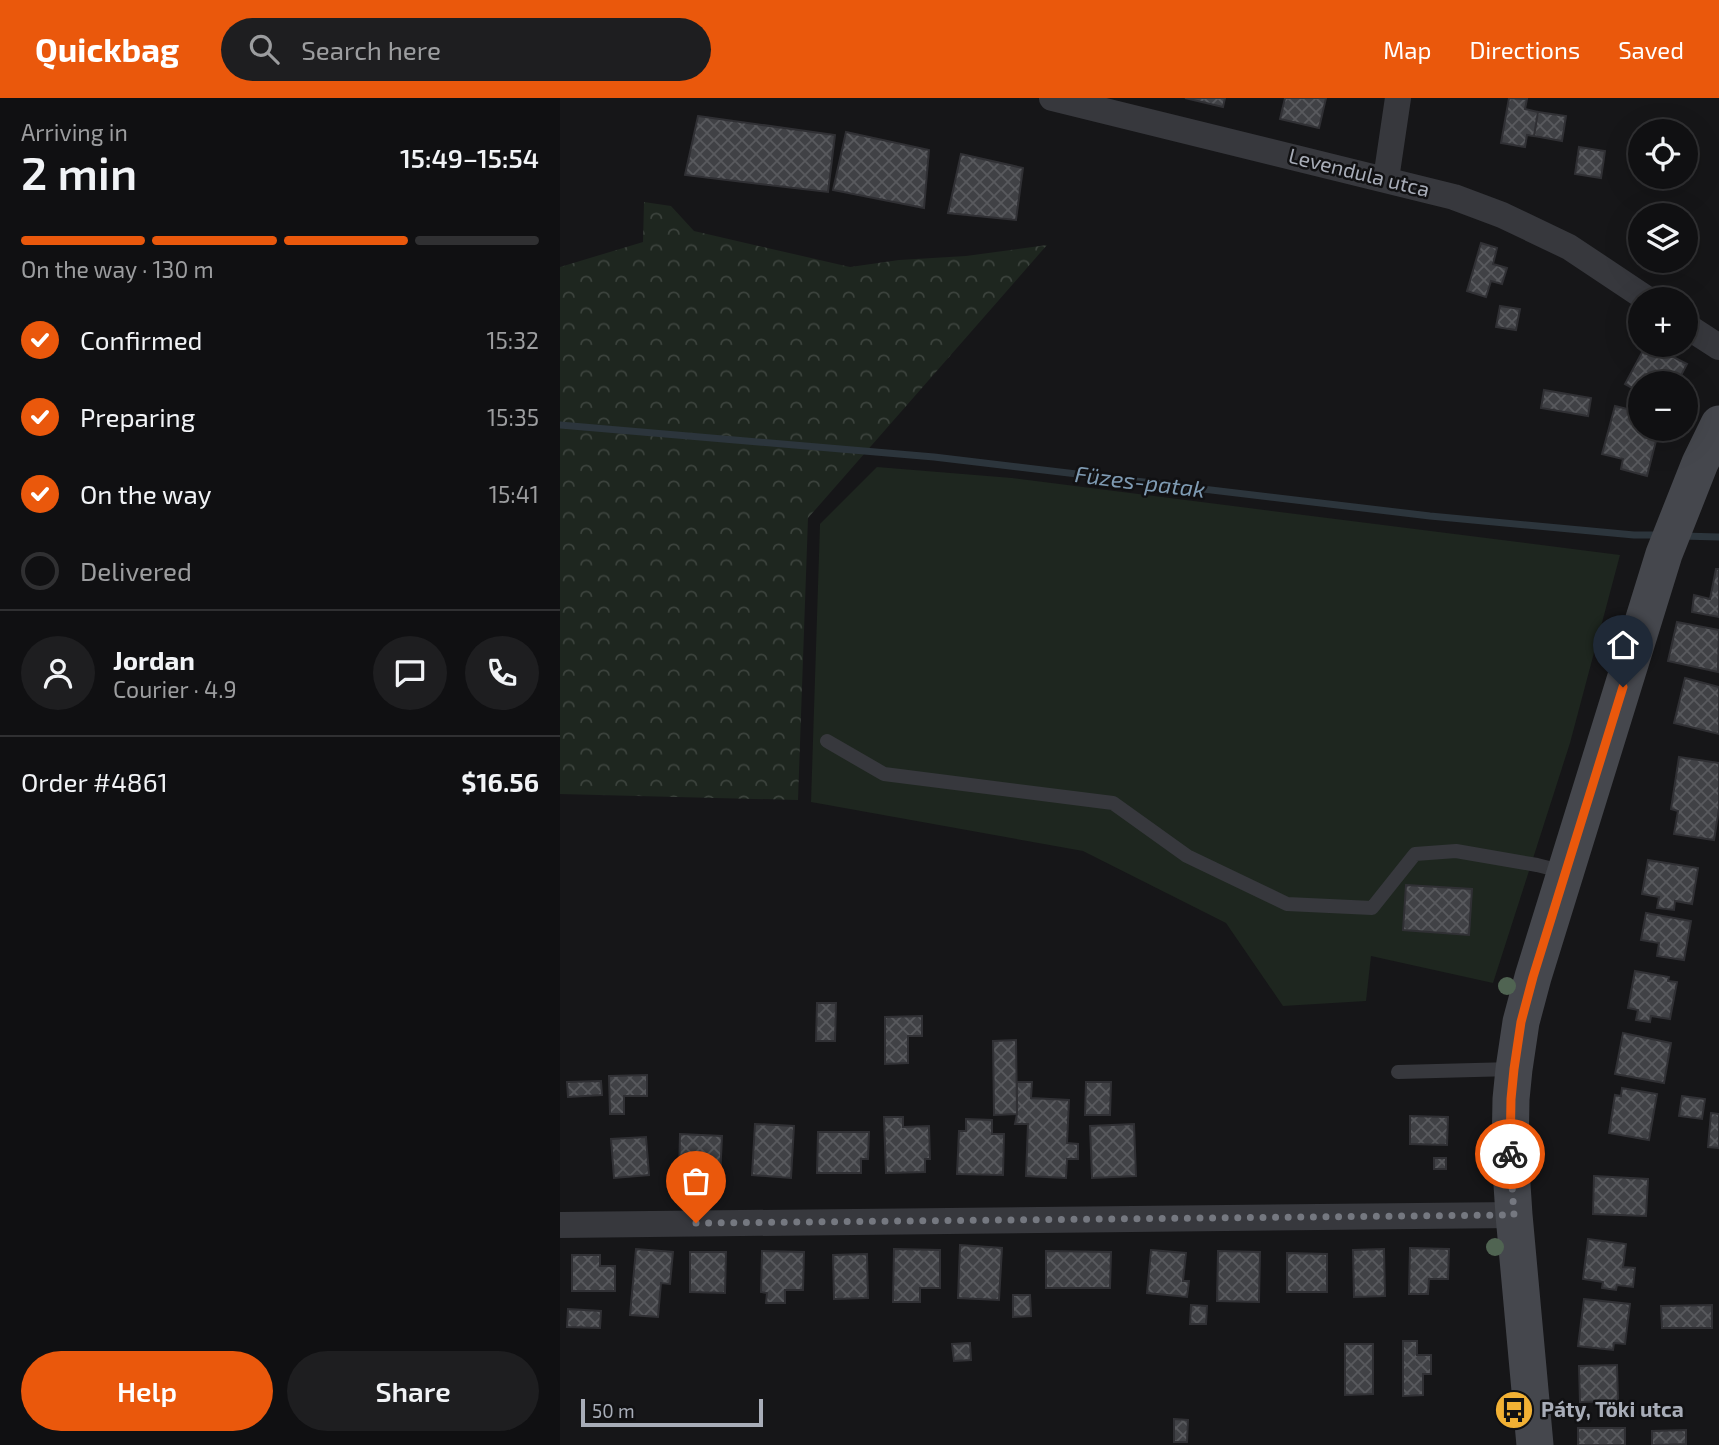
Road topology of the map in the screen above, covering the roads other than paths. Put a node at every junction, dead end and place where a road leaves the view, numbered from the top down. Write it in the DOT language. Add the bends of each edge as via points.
graph roads {
  1 [pos="1052,98"];
  2 [pos="1398,98"];
  3 [pos="1386,179"];
  4 [pos="1629,287"];
  5 [pos="1698,333"];
  6 [pos="1719,347"];
  7 [pos="1719,424"];
  8 [pos="827,741"];
  9 [pos="1566,873"];
  10 [pos="1514,1069"];
  11 [pos="1398,1072"];
  12 [pos="1514,1215"];
  13 [pos="560,1225"];
  14 [pos="1535,1445"];
  1 -- 3 [label="street, Levendula utca"];
  2 -- 3 [label="street"];
  3 -- 4 [label="street, Levendula utca" via="1502,215 1569,247"];
  5 -- 6 [label="street"];
  7 -- 9 [label="main road" via="1664,554"];
  8 -- 9 [label="lane" via="884,774 1113,803 1187,856 1287,904 1372,908 1415,854 1456,851"];
  9 -- 10 [label="main road" via="1530,988"];
  10 -- 11 [label="lane"];
  10 -- 12 [label="main road" via="1510,1154"];
  12 -- 13 [label="street"];
  12 -- 14 [label="main road"];
}
